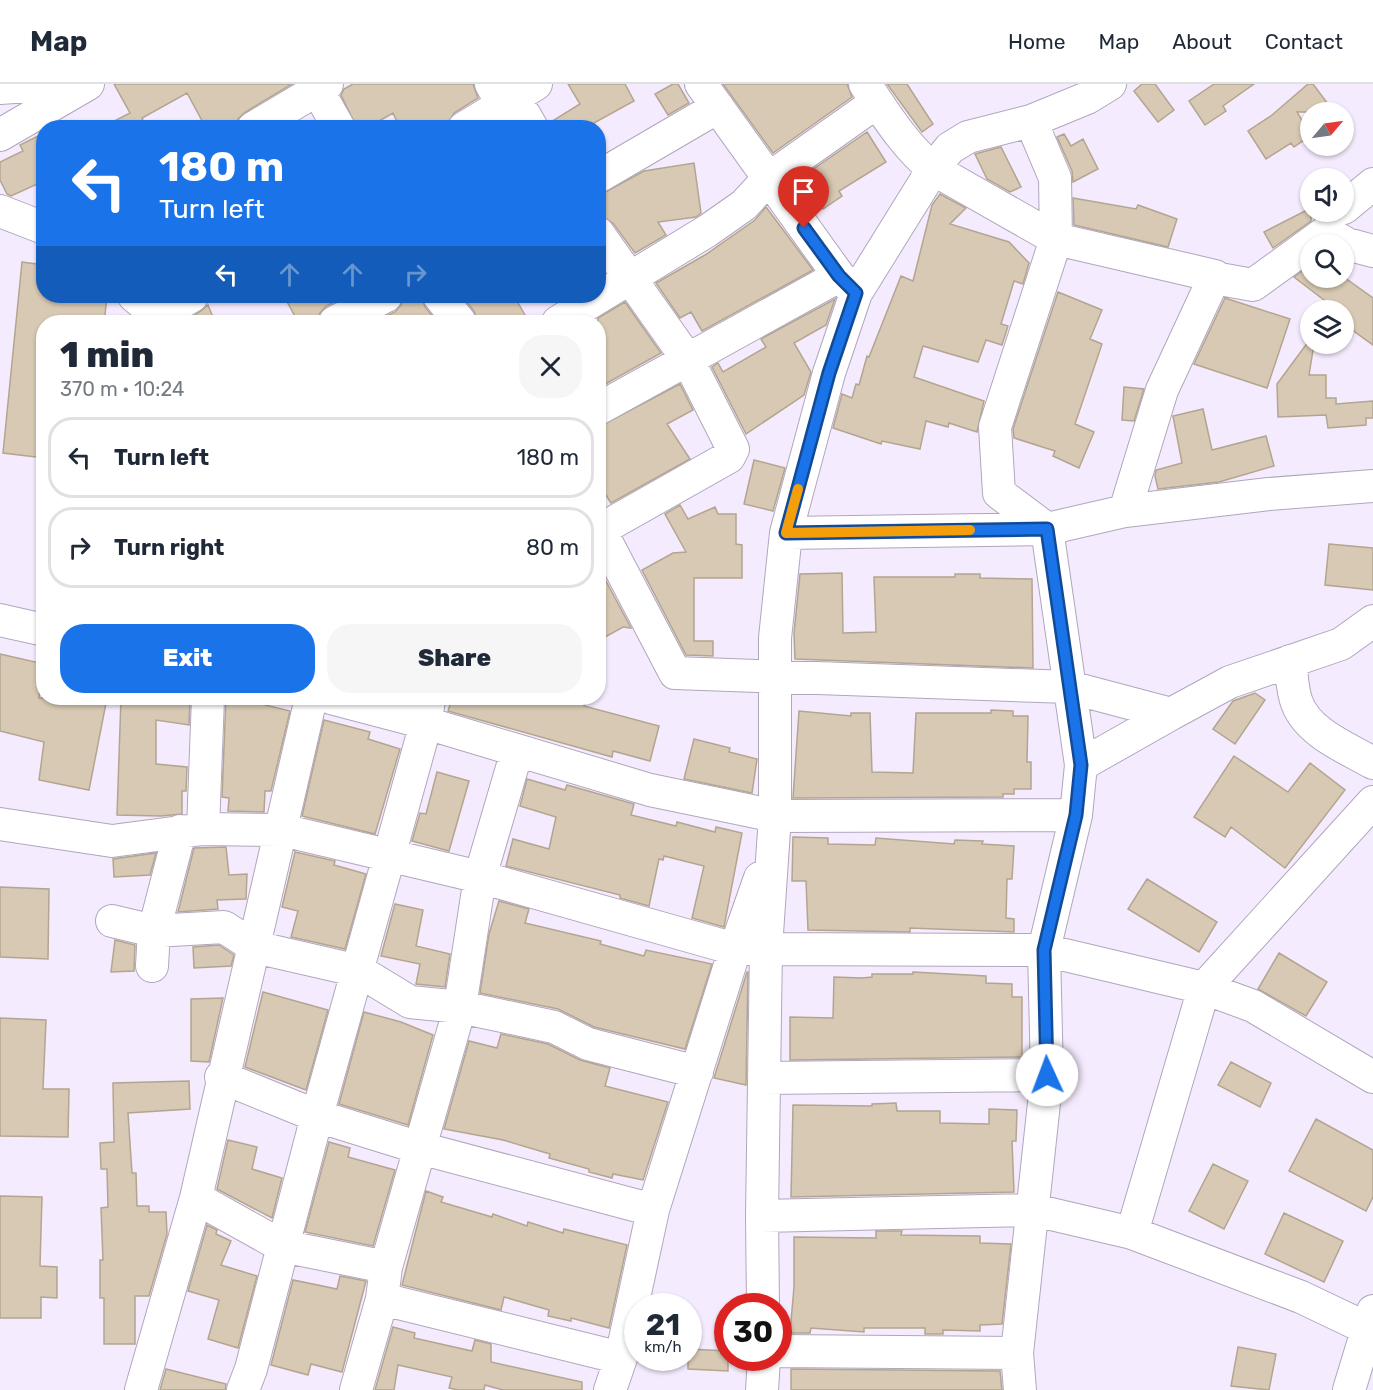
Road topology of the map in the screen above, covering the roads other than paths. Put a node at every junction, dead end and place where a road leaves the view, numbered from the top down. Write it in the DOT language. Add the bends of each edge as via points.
graph roads {
  1 [pos="55,84"];
  2 [pos="88,84"];
  3 [pos="536,84"];
  4 [pos="1110,84"];
  5 [pos="320,86"];
  6 [pos="0,88"];
  7 [pos="871,93"];
  8 [pos="496,94"];
  9 [pos="709,95"];
  10 [pos="266,120"];
  11 [pos="335,120"];
  12 [pos="472,120"];
  13 [pos="527,120"];
  14 [pos="1031,121"];
  15 [pos="0,135"];
  16 [pos="933,169"];
  17 [pos="606,171"];
  18 [pos="768,179"];
  19 [pos="1373,184"];
  20 [pos="1354,201"];
  21 [pos="0,211"];
  22 [pos="1330,222"];
  23 [pos="1338,222"];
  24 [pos="36,225"];
  25 [pos="1056,238"];
  26 [pos="606,243"];
  27 [pos="1373,250"];
  28 [pos="632,277"];
  29 [pos="1214,278"];
  30 [pos="848,285"];
  31 [pos="606,293"];
  32 [pos="142,303"];
  33 [pos="183,303"];
  34 [pos="372,303"];
  35 [pos="445,303"];
  36 [pos="589,303"];
  37 [pos="155,315"];
  38 [pos="167,315"];
  39 [pos="349,315"];
  40 [pos="454,315"];
  41 [pos="570,315"];
  42 [pos="688,360"];
  43 [pos="606,405"];
  44 [pos="1373,486"];
  45 [pos="1125,511"];
  46 [pos="606,525"];
  47 [pos="1047,529"];
  48 [pos="786,533"];
  49 [pos="606,542"];
  50 [pos="0,620"];
  51 [pos="1373,621"];
  52 [pos="36,628"];
  53 [pos="1290,661"];
  54 [pos="775,678"];
  55 [pos="1070,687"];
  56 [pos="207,705"];
  57 [pos="309,705"];
  58 [pos="388,705"];
  59 [pos="428,710"];
  60 [pos="1171,714"];
  61 [pos="516,751"];
  62 [pos="1373,763"];
  63 [pos="1081,765"];
  64 [pos="1373,802"];
  65 [pos="1076,815"];
  66 [pos="0,824"];
  67 [pos="191,830"];
  68 [pos="282,830"];
  69 [pos="774,831"];
  70 [pos="390,856"];
  71 [pos="480,877"];
  72 [pos="112,921"];
  73 [pos="154,932"];
  74 [pos="255,947"];
  75 [pos="766,948"];
  76 [pos="735,949"];
  77 [pos="1044,950"];
  78 [pos="152,966"];
  79 [pos="359,971"];
  80 [pos="1204,988"];
  81 [pos="460,1007"];
  82 [pos="697,1072"];
  83 [pos="1047,1075"];
  84 [pos="221,1077"];
  85 [pos="1373,1077"];
  86 [pos="765,1078"];
  87 [pos="317,1116"];
  88 [pos="420,1148"];
  89 [pos="196,1198"];
  90 [pos="653,1210"];
  91 [pos="1034,1210"];
  92 [pos="762,1216"];
  93 [pos="1132,1233"];
  94 [pos="282,1246"];
  95 [pos="386,1267"];
  96 [pos="763,1293"];
  97 [pos="382,1299"];
  98 [pos="1369,1319"];
  99 [pos="792,1351"];
  100 [pos="1017,1353"];
  101 [pos="621,1358"];
  102 [pos="763,1371"];
  103 [pos="141,1390"];
  104 [pos="243,1390"];
  105 [pos="356,1390"];
  106 [pos="610,1390"];
  107 [pos="762,1390"];
  108 [pos="1020,1390"];
  109 [pos="1349,1390"];
  1 -- 6 [label="street"];
  2 -- 15 [label="street"];
  3 -- 8 [label="street"];
  4 -- 14 [label="street"];
  5 -- 10 [label="street"];
  5 -- 11 [label="street"];
  7 -- 16 [label="street" via="916,155"];
  7 -- 18 [label="street"];
  8 -- 12 [label="street"];
  8 -- 13 [label="street"];
  9 -- 17 [label="street"];
  9 -- 18 [label="street"];
  14 -- 16 [label="street" via="968,136 950,148"];
  14 -- 25 [label="street" via="1054,178"];
  16 -- 25 [label="street"];
  16 -- 30 [label="street"];
  18 -- 28 [label="street" via="744,205"];
  18 -- 30 [label="street"];
  19 -- 20 [label="street"];
  21 -- 24 [label="street"];
  22 -- 29 [label="street" via="1253,285"];
  23 -- 27 [label="street" via="1347,244"];
  25 -- 29 [label="street"];
  25 -- 47 [label="street" via="995,428 999,493"];
  26 -- 28 [label="street"];
  28 -- 31 [label="street"];
  28 -- 42 [label="street"];
  29 -- 45 [label="street" via="1162,390"];
  30 -- 42 [label="street"];
  30 -- 48 [label="street"];
  32 -- 37 [label="street"];
  33 -- 38 [label="street"];
  34 -- 39 [label="street"];
  35 -- 40 [label="street"];
  36 -- 41 [label="street"];
  42 -- 43 [label="street"];
  42 -- 46 [label="street" via="734,449 729,457"];
  44 -- 45 [label="street"];
  45 -- 47 [label="street"];
  47 -- 48 [label="street"];
  47 -- 55 [label="street"];
  48 -- 54 [label="street"];
  49 -- 54 [label="street" via="675,673"];
  50 -- 52 [label="street"];
  51 -- 53 [label="street" via="1341,644"];
  53 -- 60 [label="street" via="1230,682"];
  53 -- 62 [label="street" via="1296,702 1309,722"];
  54 -- 55 [label="street"];
  54 -- 69 [label="street"];
  55 -- 60 [label="street"];
  55 -- 63 [label="street"];
  56 -- 67 [label="street"];
  57 -- 68 [label="street"];
  58 -- 59 [label="street"];
  59 -- 61 [label="street"];
  59 -- 70 [label="street"];
  60 -- 63 [label="street"];
  61 -- 69 [label="street"];
  61 -- 71 [label="street"];
  63 -- 65 [label="street"];
  64 -- 80 [label="street"];
  65 -- 69 [label="street"];
  65 -- 77 [label="street"];
  66 -- 67 [label="street" via="112,841"];
  67 -- 68 [label="street"];
  67 -- 73 [label="street"];
  68 -- 70 [label="street"];
  68 -- 74 [label="street"];
  69 -- 75 [label="street"];
  69 -- 76 [label="street"];
  70 -- 71 [label="street"];
  70 -- 79 [label="street"];
  71 -- 76 [label="street"];
  71 -- 81 [label="street"];
  72 -- 73 [label="street"];
  73 -- 74 [label="street" via="224,927"];
  73 -- 78 [label="street"];
  74 -- 79 [label="street"];
  74 -- 84 [label="street"];
  75 -- 76 [label="street"];
  75 -- 77 [label="street"];
  75 -- 86 [label="street"];
  76 -- 82 [label="street"];
  77 -- 80 [label="street"];
  77 -- 83 [label="street"];
  79 -- 81 [label="street" via="410,1002"];
  79 -- 87 [label="street"];
  80 -- 85 [label="street" via="1253,1006"];
  80 -- 93 [label="street"];
  81 -- 82 [label="street" via="554,1027 588,1044"];
  81 -- 88 [label="street"];
  82 -- 90 [label="street"];
  83 -- 86 [label="street"];
  83 -- 91 [label="street"];
  84 -- 87 [label="street"];
  84 -- 89 [label="street"];
  86 -- 92 [label="street"];
  87 -- 88 [label="street"];
  87 -- 94 [label="street"];
  88 -- 90 [label="street"];
  88 -- 95 [label="street"];
  89 -- 94 [label="street"];
  89 -- 103 [label="street"];
  90 -- 101 [label="street"];
  91 -- 92 [label="street"];
  91 -- 93 [label="street"];
  91 -- 100 [label="street"];
  92 -- 96 [label="street"];
  93 -- 98 [label="street"];
  94 -- 95 [label="street"];
  94 -- 104 [label="street"];
  95 -- 97 [label="street"];
  97 -- 101 [label="street"];
  97 -- 105 [label="street"];
  98 -- 109 [label="street"];
  99 -- 100 [label="street"];
  100 -- 108 [label="street"];
  101 -- 106 [label="street"];
  102 -- 107 [label="street"];
}
